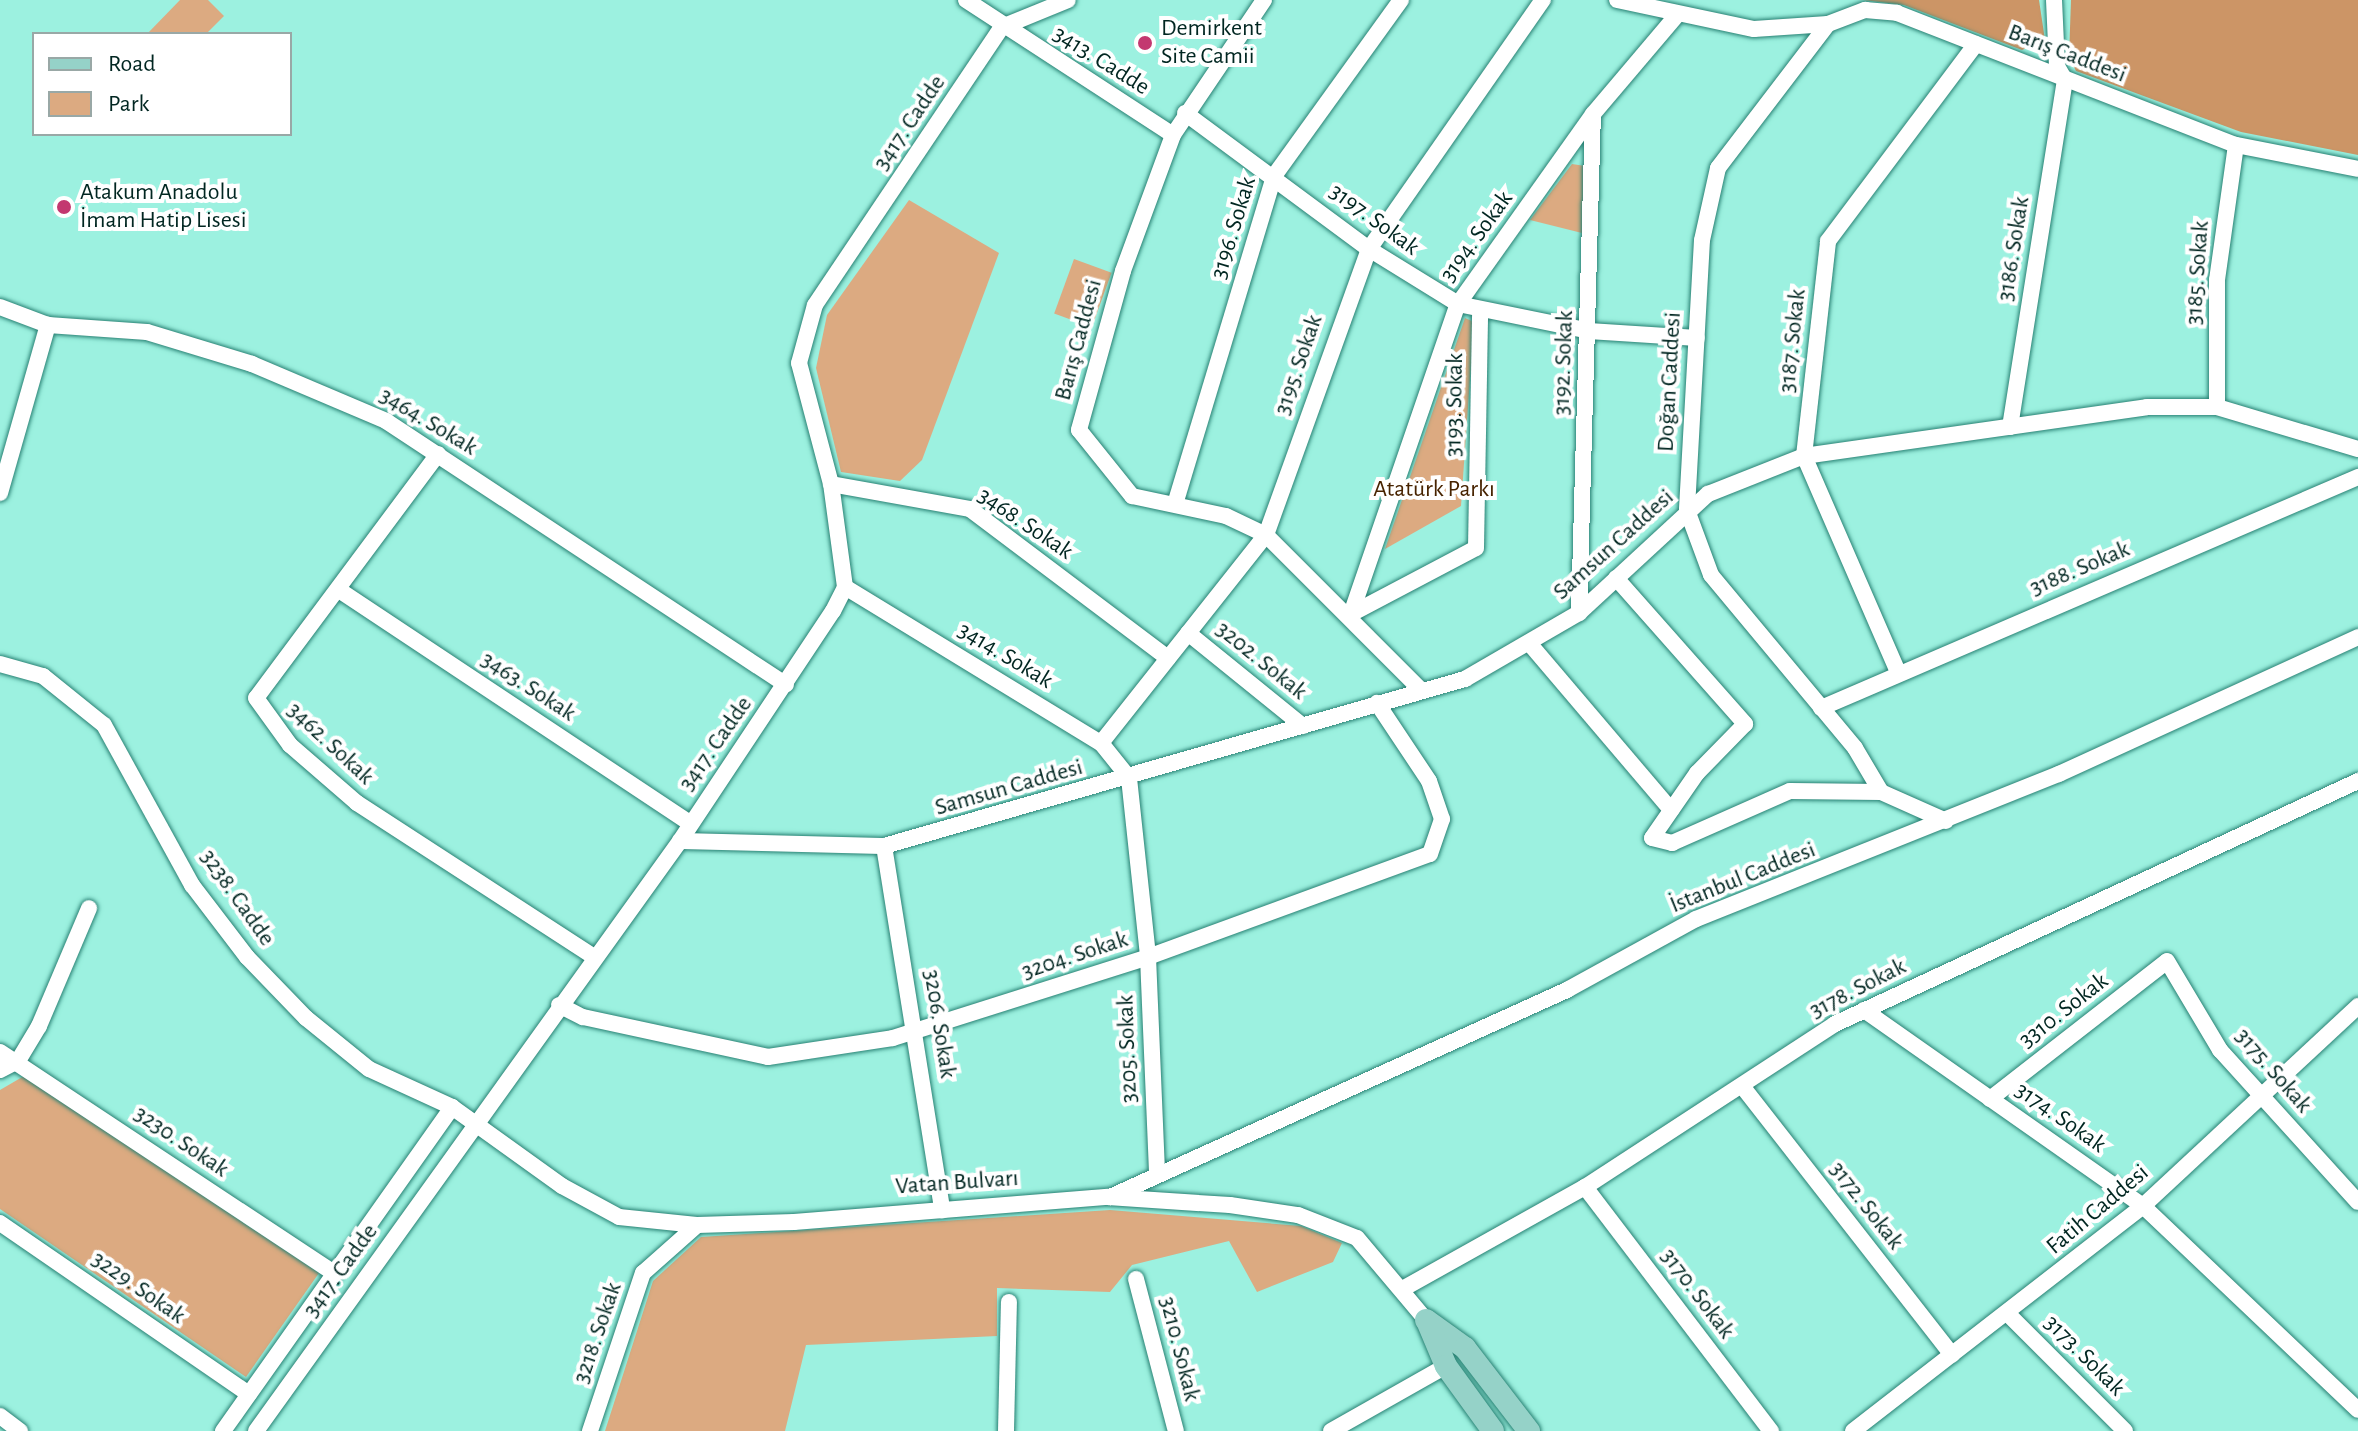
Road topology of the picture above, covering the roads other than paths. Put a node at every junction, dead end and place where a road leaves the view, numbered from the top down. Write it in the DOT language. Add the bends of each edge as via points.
graph roads {
  1 [pos="966,0"];
  2 [pos="1068,0"];
  3 [pos="1264,0"];
  4 [pos="1401,0"];
  5 [pos="1543,0"];
  6 [pos="1617,0"];
  7 [pos="2054,0"];
  8 [pos="1677,15"];
  9 [pos="1828,24"];
  10 [pos="1002,27"];
  11 [pos="1976,44"];
  12 [pos="2055,47"];
  13 [pos="2021,62"];
  14 [pos="2065,80"];
  15 [pos="1185,113"];
  16 [pos="1593,114"];
  17 [pos="1173,135"];
  18 [pos="2236,145"];
  19 [pos="2358,169"];
  20 [pos="1274,176"];
  21 [pos="1369,249"];
  22 [pos="1458,304"];
  23 [pos="0,307"];
  24 [pos="1480,314"];
  25 [pos="48,325"];
  26 [pos="1589,331"];
  27 [pos="1697,338"];
  28 [pos="2217,407"];
  29 [pos="2010,427"];
  30 [pos="2358,449"];
  31 [pos="438,454"];
  32 [pos="1804,456"];
  33 [pos="2358,477"];
  34 [pos="831,484"];
  35 [pos="0,493"];
  36 [pos="1176,501"];
  37 [pos="1687,510"];
  38 [pos="1266,535"];
  39 [pos="1616,578"];
  40 [pos="845,587"];
  41 [pos="339,590"];
  42 [pos="1579,613"];
  43 [pos="1351,614"];
  44 [pos="1188,633"];
  45 [pos="2358,637"];
  46 [pos="1529,643"];
  47 [pos="1168,658"];
  48 [pos="0,664"];
  49 [pos="1898,672"];
  50 [pos="786,685"];
  51 [pos="1420,689"];
  52 [pos="1377,703"];
  53 [pos="1821,708"];
  54 [pos="1303,726"];
  55 [pos="1101,743"];
  56 [pos="1129,778"];
  57 [pos="2358,781"];
  58 [pos="1881,792"];
  59 [pos="1671,810"];
  60 [pos="1946,821"];
  61 [pos="690,823"];
  62 [pos="680,841"];
  63 [pos="884,846"];
  64 [pos="89,908"];
  65 [pos="594,957"];
  66 [pos="1148,957"];
  67 [pos="2167,961"];
  68 [pos="559,1005"];
  69 [pos="2358,1006"];
  70 [pos="1864,1010"];
  71 [pos="917,1031"];
  72 [pos="0,1052"];
  73 [pos="18,1061"];
  74 [pos="0,1070"];
  75 [pos="1742,1086"];
  76 [pos="2264,1097"];
  77 [pos="1990,1099"];
  78 [pos="452,1107"];
  79 [pos="476,1124"];
  80 [pos="1157,1175"];
  81 [pos="1585,1187"];
  82 [pos="1108,1197"];
  83 [pos="2358,1202"];
  84 [pos="2143,1206"];
  85 [pos="942,1210"];
  86 [pos="0,1223"];
  87 [pos="697,1225"];
  88 [pos="334,1273"];
  89 [pos="1136,1279"];
  90 [pos="1406,1287"];
  91 [pos="1009,1302"];
  92 [pos="2009,1315"];
  93 [pos="1426,1320"];
  94 [pos="1952,1355"];
  95 [pos="1446,1366"];
  96 [pos="249,1394"];
  97 [pos="2358,1410"];
  98 [pos="0,1416"];
  99 [pos="20,1431"];
  100 [pos="223,1431"];
  101 [pos="256,1431"];
  102 [pos="590,1431"];
  103 [pos="1006,1431"];
  104 [pos="1176,1431"];
  105 [pos="1331,1431"];
  106 [pos="1493,1431"];
  107 [pos="1529,1431"];
  108 [pos="1771,1431"];
  109 [pos="1853,1431"];
  110 [pos="2125,1431"];
  1 -- 10 [label="street, 3413. Cadde"];
  2 -- 10 [label="street"];
  3 -- 15 [label="street, Barış Caddesi"];
  4 -- 20 [label="street, 3196. Sokak"];
  5 -- 21 [label="street, 3195. Sokak"];
  6 -- 8 [label="street, Barış Caddesi"];
  7 -- 12 [label="street"];
  8 -- 9 [label="street, Barış Caddesi" via="1754,29"];
  8 -- 16 [label="street, 3194. Sokak"];
  9 -- 11 [label="street, Barış Caddesi" via="1865,10 1897,13"];
  9 -- 27 [label="street, Doğan Caddesi" via="1718,168 1702,240"];
  10 -- 17 [label="street, 3413. Cadde"];
  10 -- 34 [label="street, 3417. Cadde" via="815,305 799,363"];
  11 -- 13 [label="street, Barış Caddesi"];
  11 -- 32 [label="street, 3187. Sokak" via="1828,241"];
  12 -- 13 [label="street"];
  12 -- 14 [label="street"];
  13 -- 14 [label="street, Barış Caddesi"];
  14 -- 18 [label="street, Barış Caddesi"];
  14 -- 29 [label="street, 3186. Sokak"];
  15 -- 17 [label="street, Barış Caddesi"];
  15 -- 20 [label="street, 3197. Sokak"];
  16 -- 22 [label="street, 3194. Sokak"];
  16 -- 26 [label="street, 3192. Sokak"];
  17 -- 36 [label="street, Barış Caddesi" via="1123,271 1079,430 1132,496"];
  18 -- 19 [label="street, Barış Caddesi"];
  18 -- 28 [label="street, 3185. Sokak" via="2217,280"];
  20 -- 21 [label="street, 3197. Sokak"];
  20 -- 36 [label="street, 3196. Sokak"];
  21 -- 22 [label="street, 3197. Sokak"];
  21 -- 38 [label="street, 3195. Sokak"];
  22 -- 24 [label="street, 3197. Sokak"];
  22 -- 43 [label="street, 3194. Sokak"];
  23 -- 25 [label="street, 3464. Sokak"];
  24 -- 26 [label="street, 3197. Sokak"];
  24 -- 43 [label="street, 3193. Sokak" via="1476,548"];
  25 -- 31 [label="street, 3464. Sokak" via="147,332 252,364 386,421"];
  25 -- 35 [label="street"];
  26 -- 27 [label="street, 3197. Sokak"];
  26 -- 42 [label="street, 3192. Sokak"];
  27 -- 37 [label="street, Doğan Caddesi"];
  28 -- 29 [label="street, Samsun Caddesi" via="2147,407"];
  28 -- 30 [label="street, Samsun Caddesi"];
  29 -- 32 [label="street, Samsun Caddesi"];
  31 -- 41 [label="street, 3462. Sokak"];
  31 -- 50 [label="street, 3464. Sokak"];
  32 -- 37 [label="street, Samsun Caddesi" via="1751,471"];
  32 -- 49 [label="street, 3187. Sokak"];
  33 -- 49 [label="street, 3188. Sokak"];
  34 -- 40 [label="street, 3417. Cadde"];
  34 -- 47 [label="street, 3468. Sokak" via="970,509"];
  36 -- 38 [label="street, Barış Caddesi"];
  37 -- 39 [label="street, Samsun Caddesi"];
  37 -- 53 [label="street, Doğan Caddesi" via="1711,575"];
  38 -- 43 [label="street, Barış Caddesi"];
  38 -- 44 [label="street, 3195. Sokak"];
  39 -- 42 [label="street, Samsun Caddesi"];
  39 -- 59 [label="street" via="1745,724"];
  40 -- 50 [label="street, 3417. Cadde"];
  40 -- 55 [label="street, 3414. Sokak"];
  41 -- 61 [label="street, 3463. Sokak"];
  41 -- 65 [label="street, 3462. Sokak" via="256,698 267,720 357,803"];
  42 -- 46 [label="street, Samsun Caddesi"];
  43 -- 51 [label="street, Barış Caddesi"];
  44 -- 47 [label="street, 3195. Sokak"];
  44 -- 54 [label="street, 3202. Sokak"];
  45 -- 60 [label="street, İstanbul Caddesi"];
  46 -- 51 [label="street, Samsun Caddesi" via="1465,679"];
  46 -- 59 [label="street"];
  47 -- 55 [label="street, 3195. Sokak"];
  48 -- 78 [label="street, 3238. Cadde" via="43,676 104,725 192,885 306,1018 369,1069"];
  49 -- 53 [label="street, 3188. Sokak"];
  50 -- 61 [label="street, 3417. Cadde"];
  51 -- 52 [label="street, Samsun Caddesi"];
  52 -- 54 [label="street, Samsun Caddesi"];
  52 -- 66 [label="street, 3204. Sokak" via="1429,781 1442,819 1430,854"];
  53 -- 58 [label="street, Doğan Caddesi"];
  54 -- 56 [label="street, Samsun Caddesi"];
  55 -- 56 [label="street, 3414. Sokak"];
  56 -- 63 [label="street, Samsun Caddesi"];
  56 -- 66 [label="street, 3205. Sokak"];
  57 -- 70 [label="street, 3178. Sokak"];
  58 -- 59 [label="street" via="1790,791 1672,843 1658,842 1653,829"];
  58 -- 60 [label="street"];
  60 -- 80 [label="street, İstanbul Caddesi" via="1696,919 1567,990"];
  61 -- 62 [label="street, 3417. Cadde"];
  62 -- 63 [label="street, Samsun Caddesi"];
  62 -- 65 [label="street, 3417. Cadde"];
  63 -- 71 [label="street, 3206. Sokak"];
  64 -- 73 [label="street" via="67,974"];
  65 -- 68 [label="street, 3417. Cadde"];
  66 -- 71 [label="street, 3204. Sokak"];
  66 -- 80 [label="street, 3205. Sokak"];
  67 -- 76 [label="street, 3175. Sokak" via="2220,1050"];
  67 -- 77 [label="street, 3310. Sokak"];
  68 -- 71 [label="street, 3204. Sokak" via="583,1017 768,1057"];
  68 -- 79 [label="street, 3417. Cadde"];
  69 -- 76 [label="street, Fatih Caddesi"];
  70 -- 75 [label="street, 3178. Sokak"];
  70 -- 77 [label="street, 3174. Sokak"];
  71 -- 85 [label="street, 3206. Sokak"];
  72 -- 73 [label="street, 3230. Sokak"];
  73 -- 74 [label="street"];
  73 -- 88 [label="street, 3230. Sokak"];
  75 -- 81 [label="street, 3178. Sokak"];
  75 -- 94 [label="street, 3172. Sokak"];
  76 -- 83 [label="street, 3175. Sokak"];
  76 -- 84 [label="street, Fatih Caddesi"];
  77 -- 84 [label="street, 3174. Sokak"];
  78 -- 79 [label="street, 3238. Cadde"];
  78 -- 88 [label="street, 3417. Cadde"];
  79 -- 87 [label="street, Vatan Bulvarı" via="619,1217"];
  79 -- 101 [label="street, 3417. Cadde"];
  80 -- 82 [label="street, İstanbul Caddesi"];
  81 -- 90 [label="street, 3178. Sokak"];
  81 -- 108 [label="street, 3170. Sokak"];
  82 -- 85 [label="street, Vatan Bulvarı"];
  82 -- 90 [label="street, Vatan Bulvarı" via="1298,1215 1357,1238"];
  84 -- 92 [label="street, Fatih Caddesi"];
  84 -- 97 [label="street, 3174. Sokak"];
  85 -- 87 [label="street, Vatan Bulvarı"];
  86 -- 96 [label="street, 3229. Sokak"];
  87 -- 102 [label="street, 3218. Sokak" via="643,1273"];
  88 -- 96 [label="street, 3417. Cadde"];
  89 -- 104 [label="street, 3210. Sokak"];
  90 -- 93 [label="street, Vatan Bulvarı"];
  91 -- 103 [label="street"];
  92 -- 94 [label="street, Fatih Caddesi"];
  92 -- 110 [label="street, 3173. Sokak"];
  93 -- 95 [label="main road, Vatan Bulvarı"];
  93 -- 107 [label="main road, Vatan Bulvarı" via="1465,1348"];
  94 -- 109 [label="street, Fatih Caddesi"];
  95 -- 105 [label="street"];
  95 -- 106 [label="main road, Vatan Bulvarı"];
  96 -- 100 [label="street, 3417. Cadde"];
  98 -- 99 [label="street"];
}
